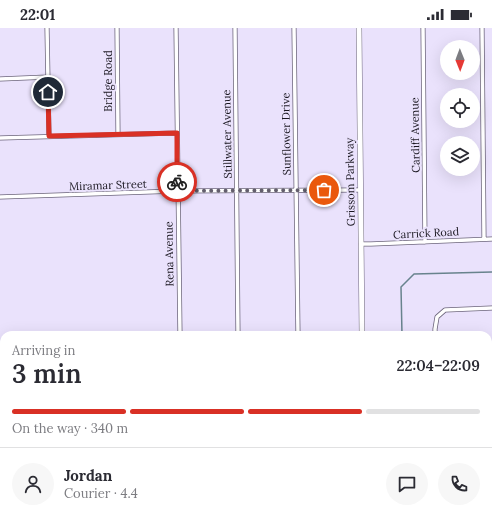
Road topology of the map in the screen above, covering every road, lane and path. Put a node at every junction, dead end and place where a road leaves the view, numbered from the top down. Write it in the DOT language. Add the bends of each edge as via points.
graph roads {
  1 [pos="47,28"];
  2 [pos="117,28"];
  3 [pos="176,28"];
  4 [pos="235,28"];
  5 [pos="294,28"];
  6 [pos="358,28"];
  7 [pos="423,28"];
  8 [pos="482,28"];
  9 [pos="48,77"];
  10 [pos="0,79"];
  11 [pos="177,133"];
  12 [pos="118,134"];
  13 [pos="49,136"];
  14 [pos="0,138"];
  15 [pos="296,190"];
  16 [pos="360,190"];
  17 [pos="177,191"];
  18 [pos="237,191"];
  19 [pos="0,197"];
  20 [pos="484,239"];
  21 [pos="492,239"];
  22 [pos="425,242"];
  23 [pos="361,244"];
  24 [pos="492,308"];
  25 [pos="180,331"];
  26 [pos="238,331"];
  27 [pos="298,331"];
  28 [pos="362,331"];
  29 [pos="435,331"];
  1 -- 9 [label="street"];
  2 -- 12 [label="street, Bridge Road"];
  3 -- 11 [label="street, Rena Avenue"];
  4 -- 18 [label="street, Stillwater Avenue"];
  5 -- 15 [label="street, Sunflower Drive"];
  6 -- 16 [label="main road, Grissom Parkway"];
  7 -- 22 [label="street, Cardiff Avenue"];
  8 -- 20 [label="street"];
  9 -- 10 [label="street"];
  9 -- 13 [label="street"];
  11 -- 12 [label="street"];
  11 -- 17 [label="street, Rena Avenue"];
  12 -- 13 [label="street"];
  13 -- 14 [label="street"];
  15 -- 16 [label="street, Miramar Street"];
  15 -- 18 [label="street, Miramar Street"];
  15 -- 27 [label="street, Sunflower Drive"];
  16 -- 23 [label="main road, Grissom Parkway"];
  17 -- 18 [label="street, Miramar Street"];
  17 -- 19 [label="street, Miramar Street"];
  17 -- 25 [label="street, Rena Avenue"];
  18 -- 26 [label="street, Stillwater Avenue"];
  20 -- 21 [label="street, Carrick Road"];
  20 -- 22 [label="street, Carrick Road"];
  22 -- 23 [label="street, Carrick Road"];
  23 -- 28 [label="main road, Grissom Parkway"];
  24 -- 29 [label="street" via="445,310 437,317"];
}
